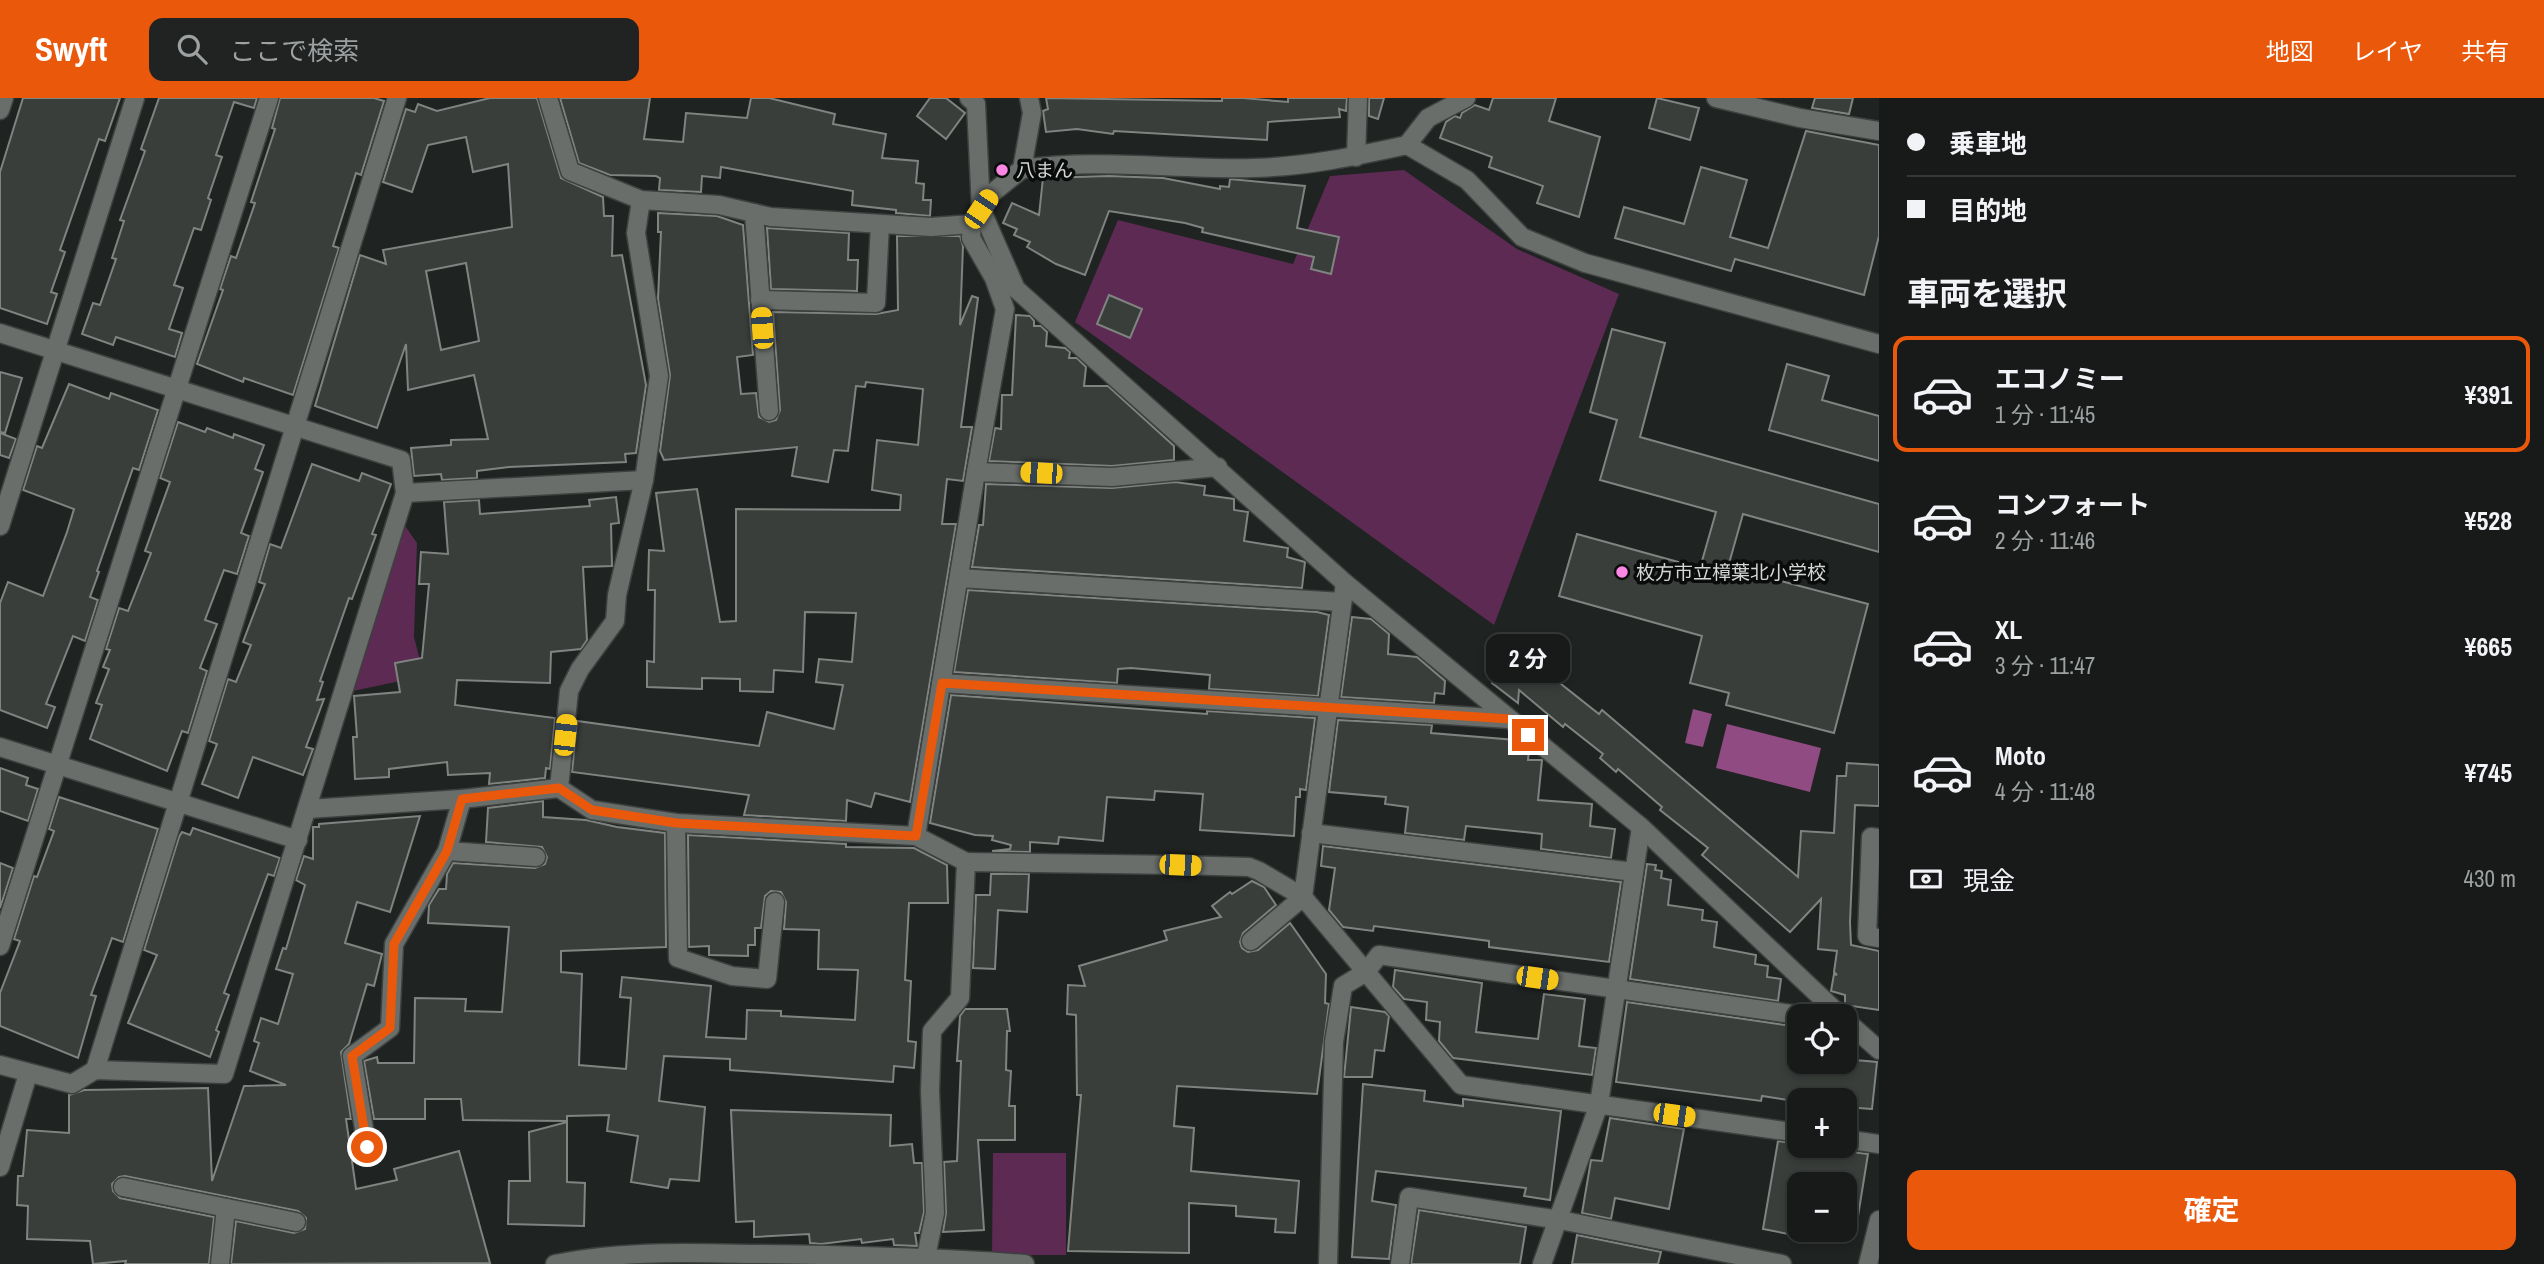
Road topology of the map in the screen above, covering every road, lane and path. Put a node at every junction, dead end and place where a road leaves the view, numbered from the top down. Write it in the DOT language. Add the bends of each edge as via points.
graph roads {
  1 [pos="4,98"];
  2 [pos="135,98"];
  3 [pos="269,98"];
  4 [pos="397,98"];
  5 [pos="548,98"];
  6 [pos="969,98"];
  7 [pos="1030,98"];
  8 [pos="1358,98"];
  9 [pos="1466,98"];
  10 [pos="1716,98"];
  11 [pos="0,110"];
  12 [pos="1879,131"];
  13 [pos="1407,145"];
  14 [pos="1356,156"];
  15 [pos="1022,169"];
  16 [pos="641,200"];
  17 [pos="754,213"];
  18 [pos="976,217"];
  19 [pos="880,224"];
  20 [pos="760,300"];
  21 [pos="0,333"];
  22 [pos="1879,344"];
  23 [pos="55,351"];
  24 [pos="177,389"];
  25 [pos="769,411"];
  26 [pos="295,426"];
  27 [pos="1218,467"];
  28 [pos="976,472"];
  29 [pos="644,480"];
  30 [pos="405,492"];
  31 [pos="0,526"];
  32 [pos="959,578"];
  33 [pos="1345,583"];
  34 [pos="1342,602"];
  35 [pos="942,683"];
  36 [pos="1328,706"];
  37 [pos="1510,719"];
  38 [pos="0,747"];
  39 [pos="58,765"];
  40 [pos="559,788"];
  41 [pos="462,799"];
  42 [pos="178,803"];
  43 [pos="308,809"];
  44 [pos="676,823"];
  45 [pos="1641,827"];
  46 [pos="1311,833"];
  47 [pos="916,836"];
  48 [pos="1879,838"];
  49 [pos="298,840"];
  50 [pos="447,851"];
  51 [pos="536,857"];
  52 [pos="966,862"];
  53 [pos="1634,872"];
  54 [pos="1303,897"];
  55 [pos="775,902"];
  56 [pos="1879,939"];
  57 [pos="1251,941"];
  58 [pos="0,946"];
  59 [pos="1366,972"];
  60 [pos="1616,989"];
  61 [pos="1828,1004"];
  62 [pos="1787,1013"];
  63 [pos="1857,1030"];
  64 [pos="1879,1050"];
  65 [pos="0,1065"];
  66 [pos="95,1070"];
  67 [pos="27,1074"];
  68 [pos="1599,1104"];
  69 [pos="1787,1131"];
  70 [pos="1857,1141"];
  71 [pos="1879,1144"];
  72 [pos="367,1147"];
  73 [pos="0,1167"];
  74 [pos="123,1187"];
  75 [pos="226,1208"];
  76 [pos="1560,1220"];
  77 [pos="1879,1220"];
  78 [pos="296,1222"];
  79 [pos="720,1259"];
  80 [pos="915,1259"];
  81 [pos="220,1264"];
  82 [pos="555,1264"];
  83 [pos="1025,1264"];
  84 [pos="1328,1264"];
  85 [pos="1401,1264"];
  86 [pos="1542,1264"];
  87 [pos="1782,1264"];
  88 [pos="1868,1264"];
  1 -- 11 [label="street"];
  2 -- 23 [label="street"];
  3 -- 24 [label="street"];
  4 -- 26 [label="street"];
  5 -- 16 [label="street" via="570,172"];
  6 -- 18 [label="street" via="976,104"];
  7 -- 15 [label="street" via="1032,113"];
  8 -- 14 [label="street"];
  9 -- 13 [label="street" via="1428,118"];
  10 -- 12 [label="street"];
  13 -- 14 [label="street"];
  13 -- 22 [label="street" via="1467,180 1522,237 1585,263"];
  14 -- 15 [label="street" via="1254,168 1065,162"];
  15 -- 18 [label="street" via="991,194"];
  16 -- 17 [label="street" via="719,205"];
  16 -- 29 [label="street" via="636,233 659,376"];
  17 -- 19 [label="street"];
  17 -- 20 [label="street"];
  18 -- 19 [label="street" via="931,227"];
  18 -- 27 [label="street" via="1016,289"];
  18 -- 28 [label="street" via="971,238 1005,309"];
  19 -- 20 [label="street" via="876,303"];
  20 -- 25 [label="street"];
  21 -- 23 [label="street"];
  23 -- 24 [label="street"];
  23 -- 31 [label="street"];
  24 -- 26 [label="street"];
  24 -- 39 [label="street"];
  26 -- 30 [label="street" via="401,460"];
  26 -- 42 [label="street"];
  27 -- 28 [label="street" via="1112,477"];
  27 -- 33 [label="street"];
  28 -- 32 [label="street"];
  29 -- 30 [label="street"];
  29 -- 40 [label="street" via="615,621 569,691"];
  30 -- 43 [label="street"];
  32 -- 34 [label="street"];
  32 -- 35 [label="street"];
  33 -- 34 [label="street"];
  33 -- 37 [label="street"];
  34 -- 36 [label="street"];
  35 -- 36 [label="street"];
  35 -- 47 [label="street"];
  36 -- 37 [label="street"];
  36 -- 46 [label="street"];
  37 -- 45 [label="street"];
  38 -- 39 [label="street"];
  39 -- 42 [label="street"];
  39 -- 58 [label="street"];
  40 -- 41 [label="street"];
  40 -- 44 [label="street" via="592,810"];
  41 -- 43 [label="street"];
  41 -- 50 [label="street"];
  42 -- 49 [label="street"];
  42 -- 66 [label="street"];
  43 -- 49 [label="street"];
  44 -- 47 [label="street"];
  44 -- 55 [label="street" via="678,958 732,976 767,979"];
  45 -- 53 [label="street"];
  45 -- 61 [label="street"];
  46 -- 53 [label="street"];
  46 -- 54 [label="street"];
  47 -- 52 [label="street"];
  48 -- 56 [label="street" via="1871,837 1867,936"];
  49 -- 66 [label="street" via="223,1074"];
  50 -- 51 [label="street"];
  50 -- 72 [label="street" via="394,944 390,1028 352,1056"];
  52 -- 54 [label="street" via="1249,867"];
  52 -- 80 [label="street" via="960,998 932,1031 935,1213"];
  53 -- 60 [label="street"];
  54 -- 57 [label="street"];
  54 -- 59 [label="street"];
  59 -- 60 [label="street" via="1379,955"];
  59 -- 68 [label="street" via="1461,1085"];
  59 -- 84 [label="street" via="1343,986 1334,1042"];
  60 -- 62 [label="street"];
  60 -- 68 [label="street"];
  63 -- 64 [label="street"];
  65 -- 67 [label="street"];
  66 -- 67 [label="street" via="72,1084"];
  67 -- 73 [label="street"];
  68 -- 69 [label="street"];
  68 -- 76 [label="street"];
  70 -- 71 [label="street"];
  74 -- 75 [label="street"];
  75 -- 78 [label="street"];
  75 -- 81 [label="street"];
  76 -- 85 [label="street" via="1409,1197"];
  76 -- 86 [label="street"];
  76 -- 87 [label="street"];
  77 -- 88 [label="street"];
  79 -- 80 [label="street"];
  79 -- 82 [label="street" via="647,1254"];
  80 -- 83 [label="street"];
}
